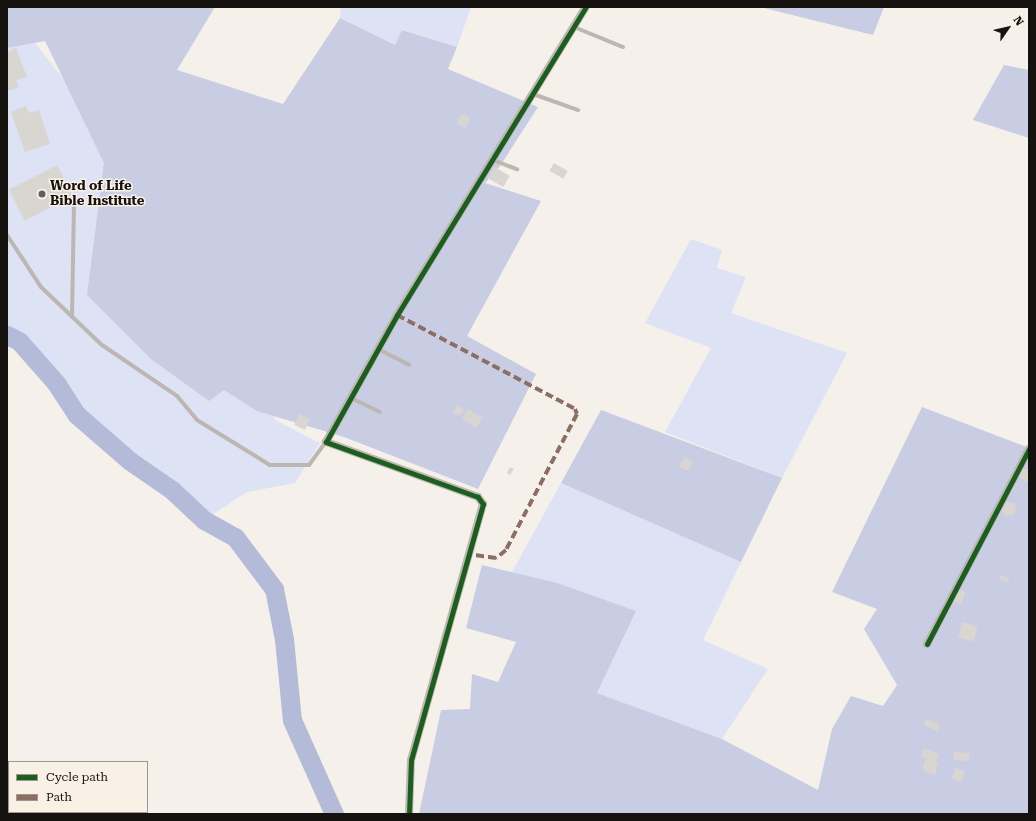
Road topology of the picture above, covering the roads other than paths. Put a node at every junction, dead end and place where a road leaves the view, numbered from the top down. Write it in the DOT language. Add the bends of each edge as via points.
graph roads {
  1 [pos="586,7"];
  2 [pos="574,27"];
  3 [pos="623,47"];
  4 [pos="533,94"];
  5 [pos="578,110"];
  6 [pos="492,160"];
  7 [pos="517,169"];
  8 [pos="74,203"];
  9 [pos="7,235"];
  10 [pos="72,317"];
  11 [pos="378,349"];
  12 [pos="409,365"];
  13 [pos="351,398"];
  14 [pos="380,412"];
  15 [pos="326,442"];
  16 [pos="1029,449"];
  17 [pos="927,644"];
  18 [pos="409,814"];
  1 -- 2 [label="street"];
  2 -- 3 [label="lane"];
  2 -- 4 [label="street"];
  4 -- 5 [label="lane"];
  4 -- 6 [label="street"];
  6 -- 7 [label="lane"];
  6 -- 11 [label="street"];
  8 -- 10 [label="lane"];
  9 -- 10 [label="lane" via="41,288"];
  10 -- 15 [label="lane" via="102,345 177,396 197,420 270,465 309,465"];
  11 -- 12 [label="lane"];
  11 -- 13 [label="street"];
  13 -- 14 [label="lane"];
  13 -- 15 [label="street"];
  15 -- 18 [label="street" via="478,497 483,504 411,760"];
  16 -- 17 [label="street"];
}
